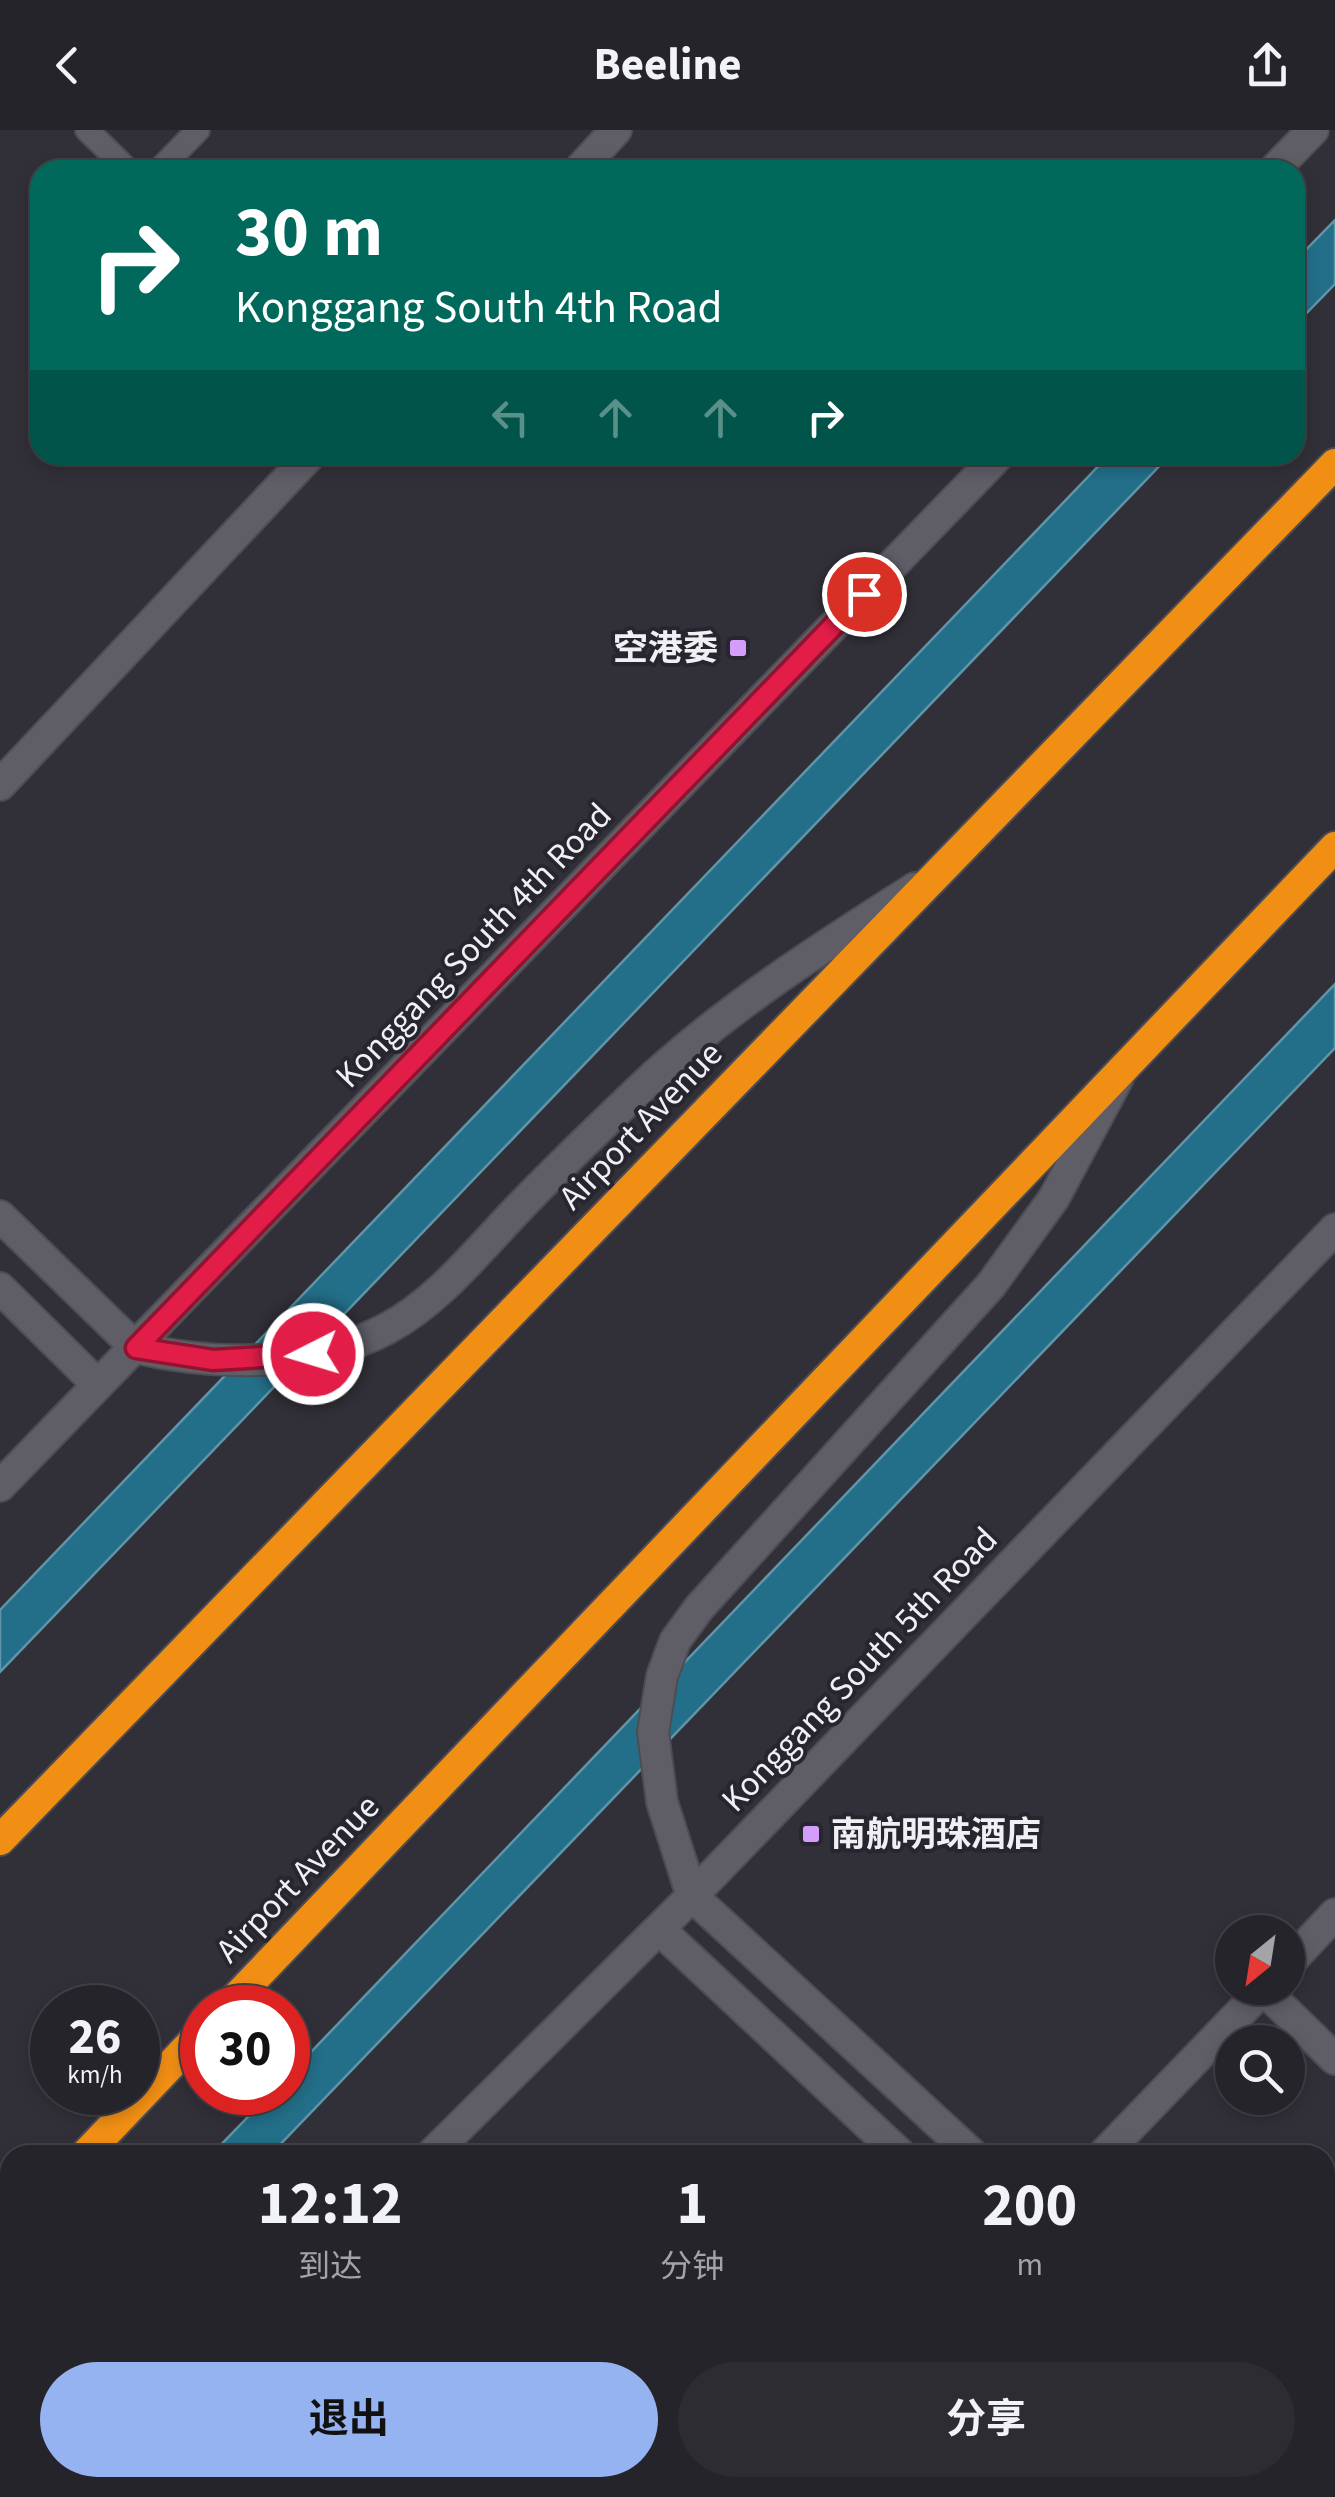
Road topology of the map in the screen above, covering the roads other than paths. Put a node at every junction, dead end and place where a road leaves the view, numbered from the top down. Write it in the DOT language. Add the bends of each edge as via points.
graph roads {
  1 [pos="87,130"];
  2 [pos="198,130"];
  3 [pos="616,130"];
  4 [pos="1313,130"];
  5 [pos="118,160"];
  6 [pos="169,160"];
  7 [pos="588,160"];
  8 [pos="1284,160"];
  9 [pos="1335,464"];
  10 [pos="301,465"];
  11 [pos="989,465"];
  12 [pos="0,785"];
  13 [pos="1335,846"];
  14 [pos="933,877"];
  15 [pos="1121,1070"];
  16 [pos="0,1216"];
  17 [pos="1335,1229"];
  18 [pos="0,1288"];
  19 [pos="136,1348"];
  20 [pos="98,1385"];
  21 [pos="0,1486"];
  22 [pos="0,1840"];
  23 [pos="692,1896"];
  24 [pos="1335,1914"];
  25 [pos="658,1929"];
  26 [pos="1305,1946"];
  27 [pos="248,1985"];
  28 [pos="1248,2005"];
  29 [pos="1281,2005"];
  30 [pos="180,2055"];
  31 [pos="1335,2058"];
  32 [pos="95,2145"];
  33 [pos="441,2145"];
  34 [pos="890,2145"];
  35 [pos="962,2145"];
  36 [pos="1112,2145"];
  1 -- 5 [label="lane"];
  2 -- 6 [label="lane"];
  3 -- 7 [label="street"];
  4 -- 8 [label="street"];
  9 -- 14 [label="highway, Airport Avenue"];
  10 -- 12 [label="street"];
  11 -- 19 [label="street, Konggang South 4th Road"];
  13 -- 15 [label="highway, Airport Avenue"];
  14 -- 19 [label="street" via="723,1018 644,1084 422,1304 388,1328 313,1354 213,1360"];
  14 -- 22 [label="highway, Airport Avenue"];
  15 -- 23 [label="street" via="1054,1198 991,1285 729,1572 675,1641 655,1705 655,1769"];
  15 -- 27 [label="highway, Airport Avenue"];
  16 -- 19 [label="street"];
  17 -- 23 [label="street, Konggang South 5th Road"];
  18 -- 20 [label="street"];
  19 -- 20 [label="street, Konggang South 4th Road"];
  20 -- 21 [label="street, Konggang South 4th Road"];
  23 -- 25 [label="street, Konggang South 5th Road"];
  23 -- 35 [label="street"];
  24 -- 26 [label="street"];
  25 -- 33 [label="street, Konggang South 5th Road"];
  25 -- 34 [label="street"];
  28 -- 36 [label="street"];
  29 -- 31 [label="street"];
  30 -- 32 [label="highway"];
}
